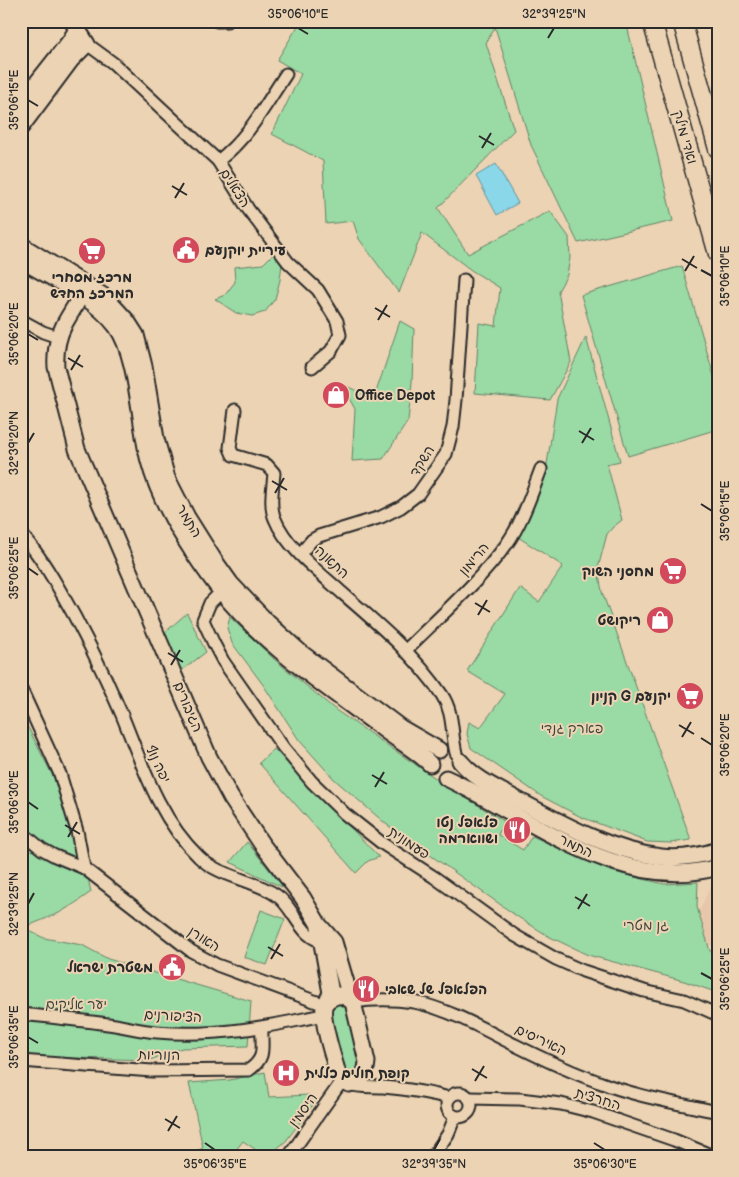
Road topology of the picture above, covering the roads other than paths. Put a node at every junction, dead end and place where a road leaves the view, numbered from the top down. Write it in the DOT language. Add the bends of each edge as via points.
graph roads {
  1 [pos="217,21"];
  2 [pos="227,21"];
  3 [pos="652,21"];
  4 [pos="685,26"];
  5 [pos="73,31"];
  6 [pos="87,44"];
  7 [pos="286,74"];
  8 [pos="21,103"];
  9 [pos="22,125"];
  10 [pos="718,149"];
  11 [pos="218,161"];
  12 [pos="21,245"];
  13 [pos="718,254"];
  14 [pos="21,260"];
  15 [pos="464,280"];
  16 [pos="79,289"];
  17 [pos="99,308"];
  18 [pos="69,316"];
  19 [pos="21,320"];
  20 [pos="54,336"];
  21 [pos="312,367"];
  22 [pos="235,410"];
  23 [pos="541,469"];
  24 [pos="21,534"];
  25 [pos="300,554"];
  26 [pos="226,587"];
  27 [pos="405,651"];
  28 [pos="21,689"];
  29 [pos="453,732"];
  30 [pos="440,749"];
  31 [pos="458,757"];
  32 [pos="430,764"];
  33 [pos="446,778"];
  34 [pos="21,832"];
  35 [pos="718,850"];
  36 [pos="718,867"];
  37 [pos="84,868"];
  38 [pos="328,942"];
  39 [pos="352,1001"];
  40 [pos="324,1008"];
  41 [pos="21,1014"];
  42 [pos="718,1015"];
  43 [pos="262,1028"];
  44 [pos="21,1061"];
  45 [pos="367,1062"];
  46 [pos="345,1083"];
  47 [pos="382,1087"];
  48 [pos="448,1098"];
  49 [pos="470,1098"];
  50 [pos="718,1112"];
  51 [pos="455,1116"];
  52 [pos="288,1156"];
  53 [pos="432,1156"];
  54 [pos="713,1156"];
  1 -- 2 [label="street"];
  3 -- 13 [label="main road, ואדי מילק"];
  4 -- 10 [label="main road, ואדי מילק"];
  5 -- 6 [label="main road, הצאלים"];
  5 -- 8 [label="main road"];
  6 -- 9 [label="main road"];
  6 -- 11 [label="street, הצאלים" via="113,63"];
  7 -- 11 [label="street" via="245,136"];
  11 -- 21 [label="street, הצאלים" via="253,215 288,262 318,290 337,321 340,335 331,351"];
  12 -- 16 [label="main road, התמר"];
  14 -- 16 [label="main road, התמר"];
  15 -- 25 [label="street, השקד" via="456,400 446,454 418,494 401,507 381,517 319,536"];
  16 -- 17 [label="main road, התמר"];
  16 -- 18 [label="main road, הגיבורים"];
  16 -- 20 [label="main road, הגיבורים" via="59,314"];
  16 -- 26 [label="main road, התמר" via="105,297 128,321 136,335 166,478 214,560"];
  17 -- 18 [label="main road"];
  17 -- 26 [label="main road, התמר" via="118,328 124,340 155,482 204,567"];
  18 -- 20 [label="main road, הגיבורים"];
  19 -- 20 [label="street"];
  20 -- 38 [label="main road, הגיבורים" via="56,367 77,449 210,757 231,798 303,898"];
  22 -- 25 [label="street, התאנה" via="230,448 233,454 267,465 274,473 274,518"];
  23 -- 27 [label="street, הרימון" via="520,522 506,545 469,588"];
  24 -- 38 [label="street, יפה נוף" via="32,546 78,622 122,716 139,762 182,838 200,858 277,895 309,935"];
  25 -- 27 [label="street, התאנה"];
  26 -- 30 [label="main road, התמר" via="300,652 401,728"];
  26 -- 32 [label="main road, התמר" via="258,631 286,656"];
  26 -- 42 [label="street, פעמונית" via="210,602 203,620 214,644 283,747 345,814 514,935 556,959 644,991 684,1000"];
  27 -- 29 [label="street, התאנה" via="442,695 449,709"];
  28 -- 37 [label="street" via="60,774"];
  29 -- 30 [label="street" via="448,743"];
  29 -- 31 [label="street, התאנה"];
  30 -- 31 [label="main road" via="450,749"];
  30 -- 32 [label="main road" via="432,756"];
  31 -- 33 [label="main road" via="458,770"];
  31 -- 35 [label="main road, התמר" via="472,774 504,792 620,847 663,857 686,857"];
  32 -- 33 [label="main road" via="436,774"];
  33 -- 36 [label="main road, התמר" via="578,848 620,864 669,873 692,873"];
  34 -- 37 [label="street, האורן" via="55,856"];
  37 -- 40 [label="street, האורן" via="191,951 217,965"];
  38 -- 39 [label="main road, הגיבורים"];
  38 -- 40 [label="main road, הגיבורים" via="331,993"];
  39 -- 40 [label="main road" via="339,995"];
  39 -- 45 [label="main road, הגיבורים"];
  39 -- 50 [label="street, האיריסים" via="414,1002 482,1028 549,1062 601,1083"];
  40 -- 43 [label="street, הציפורנים"];
  40 -- 46 [label="main road"];
  41 -- 43 [label="street, הציפורנים" via="156,1032 218,1033"];
  43 -- 44 [label="street, הנוריות" via="262,1056 249,1070 152,1071"];
  45 -- 46 [label="main road" via="362,1079"];
  45 -- 47 [label="street" via="367,1077"];
  46 -- 47 [label="street"];
  46 -- 52 [label="street, היסמין"];
  47 -- 48 [label="street"];
  48 -- 49 [label="street" via="459,1092"];
  48 -- 51 [label="street" via="447,1107"];
  49 -- 51 [label="street" via="467,1114"];
  49 -- 54 [label="street, החרצית" via="561,1104 593,1112"];
  51 -- 53 [label="street" via="448,1134"];
}
